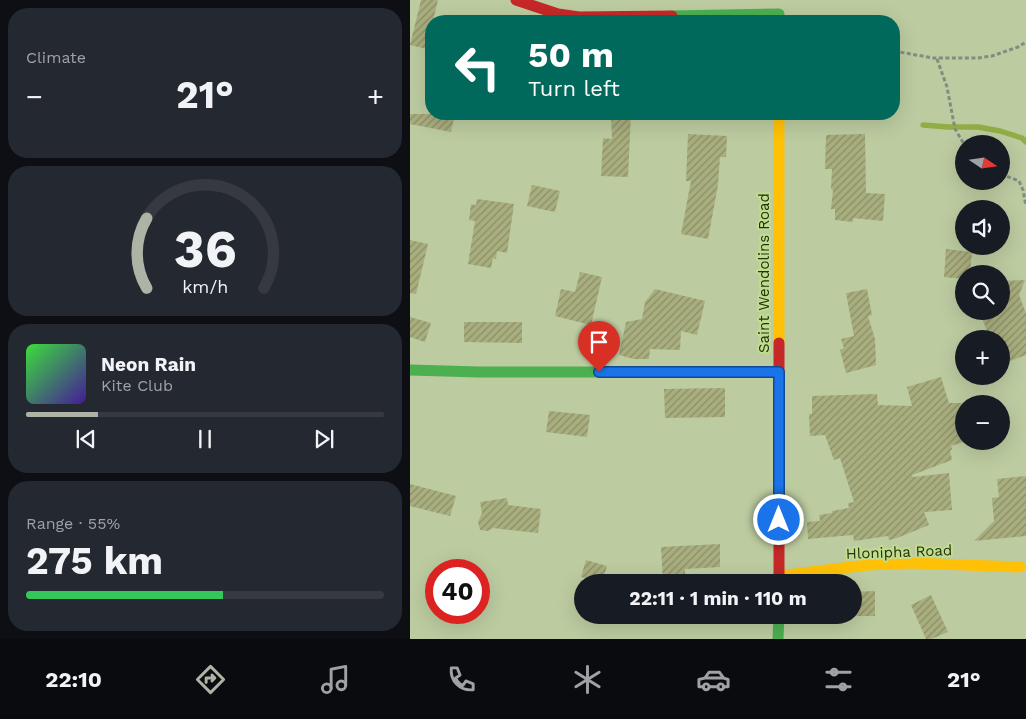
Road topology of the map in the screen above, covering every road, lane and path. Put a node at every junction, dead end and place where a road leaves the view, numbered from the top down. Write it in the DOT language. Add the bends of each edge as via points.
graph roads {
  1 [pos="516,0"];
  2 [pos="779,0"];
  3 [pos="565,15"];
  4 [pos="779,15"];
  5 [pos="1026,42"];
  6 [pos="900,52"];
  7 [pos="937,58"];
  8 [pos="779,120"];
  9 [pos="959,135"];
  10 [pos="1010,178"];
  11 [pos="1026,206"];
  12 [pos="410,370"];
  13 [pos="779,372"];
  14 [pos="1020,566"];
  15 [pos="779,574"];
  16 [pos="810,574"];
  17 [pos="779,624"];
  18 [pos="778,639"];
  1 -- 3 [label="street"];
  2 -- 4 [label="street"];
  5 -- 7 [label="path" via="992,56"];
  6 -- 7 [label="path"];
  7 -- 9 [label="path"];
  8 -- 13 [label="street, Saint Wendolins Road"];
  10 -- 11 [label="path" via="1019,181"];
  12 -- 13 [label="street"];
  13 -- 15 [label="street, Saint Wendolins Road"];
  14 -- 16 [label="street, Hlonipha Road" via="911,563 867,565"];
  17 -- 18 [label="street"];
}
